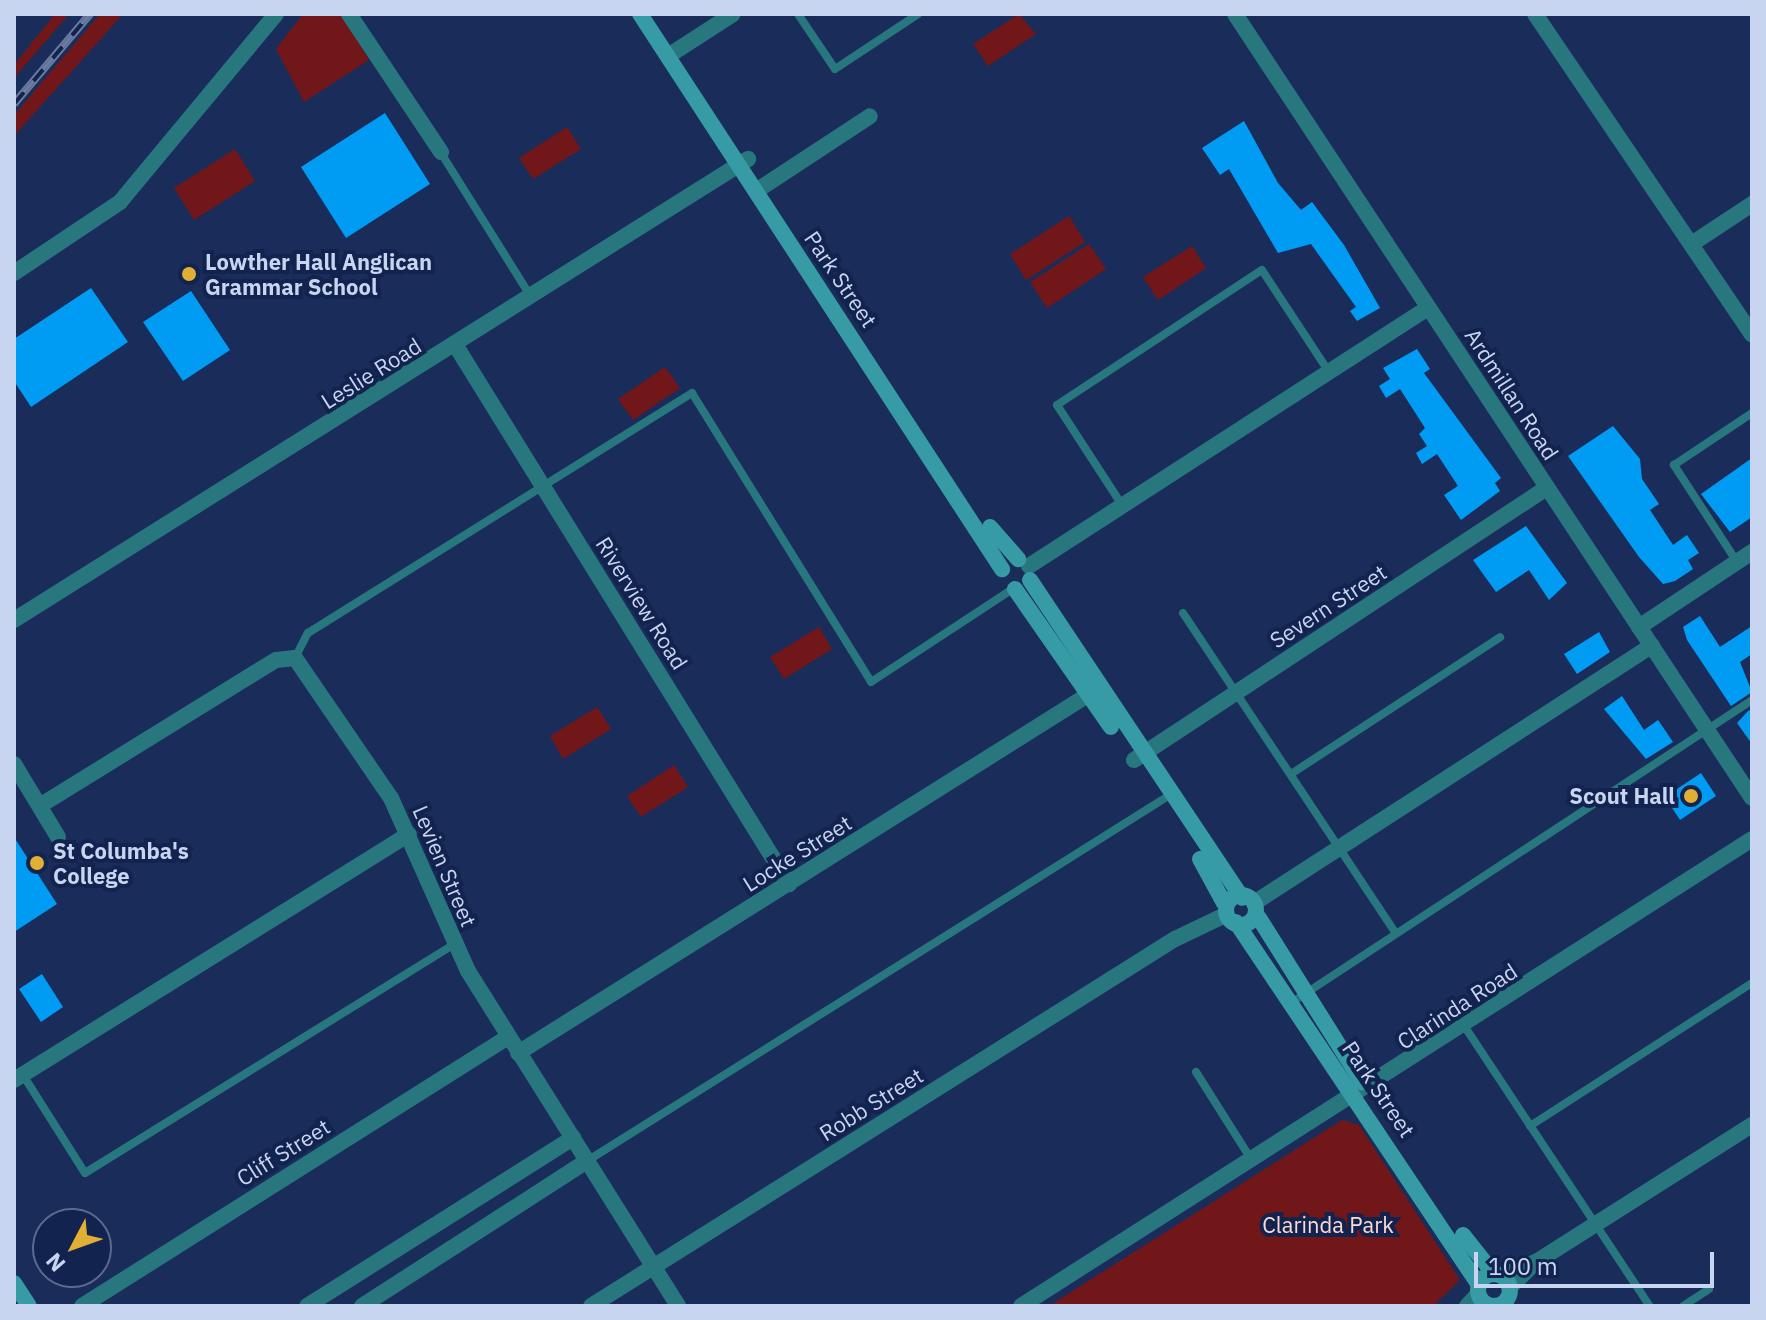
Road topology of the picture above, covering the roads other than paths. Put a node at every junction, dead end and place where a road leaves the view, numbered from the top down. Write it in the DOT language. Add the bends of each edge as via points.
graph roads {
  1 [pos="276,14"];
  2 [pos="349,14"];
  3 [pos="640,14"];
  4 [pos="652,14"];
  5 [pos="733,14"];
  6 [pos="798,14"];
  7 [pos="918,14"];
  8 [pos="1235,14"];
  9 [pos="1542,16"];
  10 [pos="672,53"];
  11 [pos="870,116"];
  12 [pos="441,152"];
  13 [pos="744,162"];
  14 [pos="761,188"];
  15 [pos="1752,204"];
  16 [pos="1693,243"];
  17 [pos="14,273"];
  18 [pos="531,298"];
  19 [pos="1428,308"];
  20 [pos="1752,334"];
  21 [pos="456,346"];
  22 [pos="1329,372"];
  23 [pos="1752,413"];
  24 [pos="543,485"];
  25 [pos="1547,488"];
  26 [pos="1122,505"];
  27 [pos="1752,552"];
  28 [pos="1737,562"];
  29 [pos="1021,576"];
  30 [pos="1183,613"];
  31 [pos="14,620"];
  32 [pos="1639,627"];
  33 [pos="1500,637"];
  34 [pos="1652,646"];
  35 [pos="295,658"];
  36 [pos="1094,691"];
  37 [pos="1236,693"];
  38 [pos="1752,700"];
  39 [pos="1707,729"];
  40 [pos="1139,757"];
  41 [pos="14,764"];
  42 [pos="1291,774"];
  43 [pos="1166,798"];
  44 [pos="1752,798"];
  45 [pos="41,805"];
  46 [pos="409,834"];
  47 [pos="58,837"];
  48 [pos="1752,839"];
  49 [pos="1341,853"];
  50 [pos="789,884"];
  51 [pos="1254,908"];
  52 [pos="1227,911"];
  53 [pos="1396,933"];
  54 [pos="454,944"];
  55 [pos="1752,983"];
  56 [pos="1299,997"];
  57 [pos="1465,1027"];
  58 [pos="508,1037"];
  59 [pos="518,1053"];
  60 [pos="1196,1072"];
  61 [pos="18,1075"];
  62 [pos="1362,1093"];
  63 [pos="1752,1125"];
  64 [pos="1530,1126"];
  65 [pos="573,1138"];
  66 [pos="587,1161"];
  67 [pos="1253,1161"];
  68 [pos="1595,1224"];
  69 [pos="654,1267"];
  70 [pos="14,1283"];
  71 [pos="1709,1289"];
  72 [pos="1492,1296"];
  73 [pos="29,1306"];
  74 [pos="82,1306"];
  75 [pos="307,1306"];
  76 [pos="362,1306"];
  77 [pos="591,1306"];
  78 [pos="678,1306"];
  79 [pos="1021,1306"];
  80 [pos="1650,1306"];
  81 [pos="1683,1306"];
  1 -- 17 [label="street" via="120,202"];
  2 -- 12 [label="street"];
  3 -- 10 [label="street, Park Street"];
  4 -- 10 [label="street, Park Street"];
  5 -- 10 [label="street"];
  6 -- 7 [label="lane" via="835,69"];
  8 -- 19 [label="street, Ardmillan Road"];
  9 -- 16 [label="street"];
  10 -- 13 [label="street, Park Street"];
  11 -- 14 [label="street"];
  12 -- 18 [label="lane"];
  13 -- 14 [label="street, Park Street"];
  13 -- 18 [label="street, Leslie Road"];
  14 -- 29 [label="street, Park Street"];
  14 -- 29 [label="street, Park Street" via="1002,569"];
  15 -- 16 [label="street"];
  16 -- 20 [label="street"];
  18 -- 21 [label="street, Leslie Road"];
  19 -- 22 [label="street"];
  19 -- 25 [label="street, Ardmillan Road"];
  21 -- 24 [label="street, Riverview Road"];
  21 -- 31 [label="street, Leslie Road"];
  22 -- 26 [label="street"];
  22 -- 26 [label="lane" via="1262,270 1057,405"];
  23 -- 28 [label="lane" via="1674,465"];
  24 -- 29 [label="lane" via="692,393 871,682"];
  24 -- 35 [label="lane" via="308,633"];
  24 -- 50 [label="street, Riverview Road"];
  25 -- 32 [label="street, Ardmillan Road"];
  25 -- 37 [label="street, Severn Street"];
  26 -- 29 [label="street"];
  27 -- 28 [label="street"];
  28 -- 32 [label="street"];
  29 -- 36 [label="street, Park Street"];
  30 -- 37 [label="lane"];
  32 -- 34 [label="street, Ardmillan Road"];
  33 -- 42 [label="lane"];
  34 -- 39 [label="street, Ardmillan Road"];
  34 -- 49 [label="street"];
  35 -- 45 [label="street" via="276,660"];
  35 -- 46 [label="street, Levien Street"];
  36 -- 40 [label="street, Park Street"];
  36 -- 50 [label="street, Locke Street"];
  37 -- 40 [label="street, Severn Street"];
  37 -- 42 [label="lane"];
  38 -- 39 [label="lane"];
  39 -- 44 [label="street, Ardmillan Road"];
  39 -- 53 [label="lane"];
  40 -- 43 [label="street, Park Street"];
  41 -- 45 [label="street"];
  42 -- 49 [label="lane"];
  43 -- 51 [label="street, Park Street"];
  43 -- 52 [label="street, Park Street"];
  43 -- 66 [label="lane"];
  45 -- 47 [label="street"];
  46 -- 54 [label="street, Levien Street"];
  46 -- 61 [label="street"];
  48 -- 57 [label="street, Clarinda Road"];
  49 -- 51 [label="street"];
  49 -- 53 [label="lane"];
  50 -- 59 [label="street, Locke Street"];
  51 -- 52 [label="street"];
  51 -- 52 [label="street"];
  51 -- 56 [label="street, Park Street"];
  52 -- 56 [label="street, Park Street"];
  52 -- 69 [label="street, Robb Street"];
  53 -- 56 [label="lane"];
  54 -- 58 [label="street, Levien Street"];
  54 -- 61 [label="lane" via="85,1173"];
  55 -- 64 [label="lane"];
  56 -- 62 [label="street, Park Street"];
  57 -- 62 [label="street, Clarinda Road"];
  57 -- 64 [label="lane"];
  58 -- 59 [label="street, Levien Street"];
  58 -- 74 [label="street, Cliff Street"];
  59 -- 65 [label="street, Levien Street"];
  60 -- 67 [label="lane"];
  62 -- 67 [label="street, Clarinda Road"];
  62 -- 72 [label="street, Park Street"];
  63 -- 68 [label="street"];
  64 -- 68 [label="lane"];
  65 -- 66 [label="street, Levien Street"];
  65 -- 75 [label="street"];
  66 -- 69 [label="street, Levien Street"];
  66 -- 76 [label="street"];
  67 -- 79 [label="street, Clarinda Road"];
  68 -- 72 [label="street"];
  68 -- 80 [label="lane"];
  69 -- 77 [label="street, Robb Street"];
  69 -- 78 [label="street, Levien Street"];
  70 -- 73 [label="street"];
  71 -- 81 [label="lane"];
}
